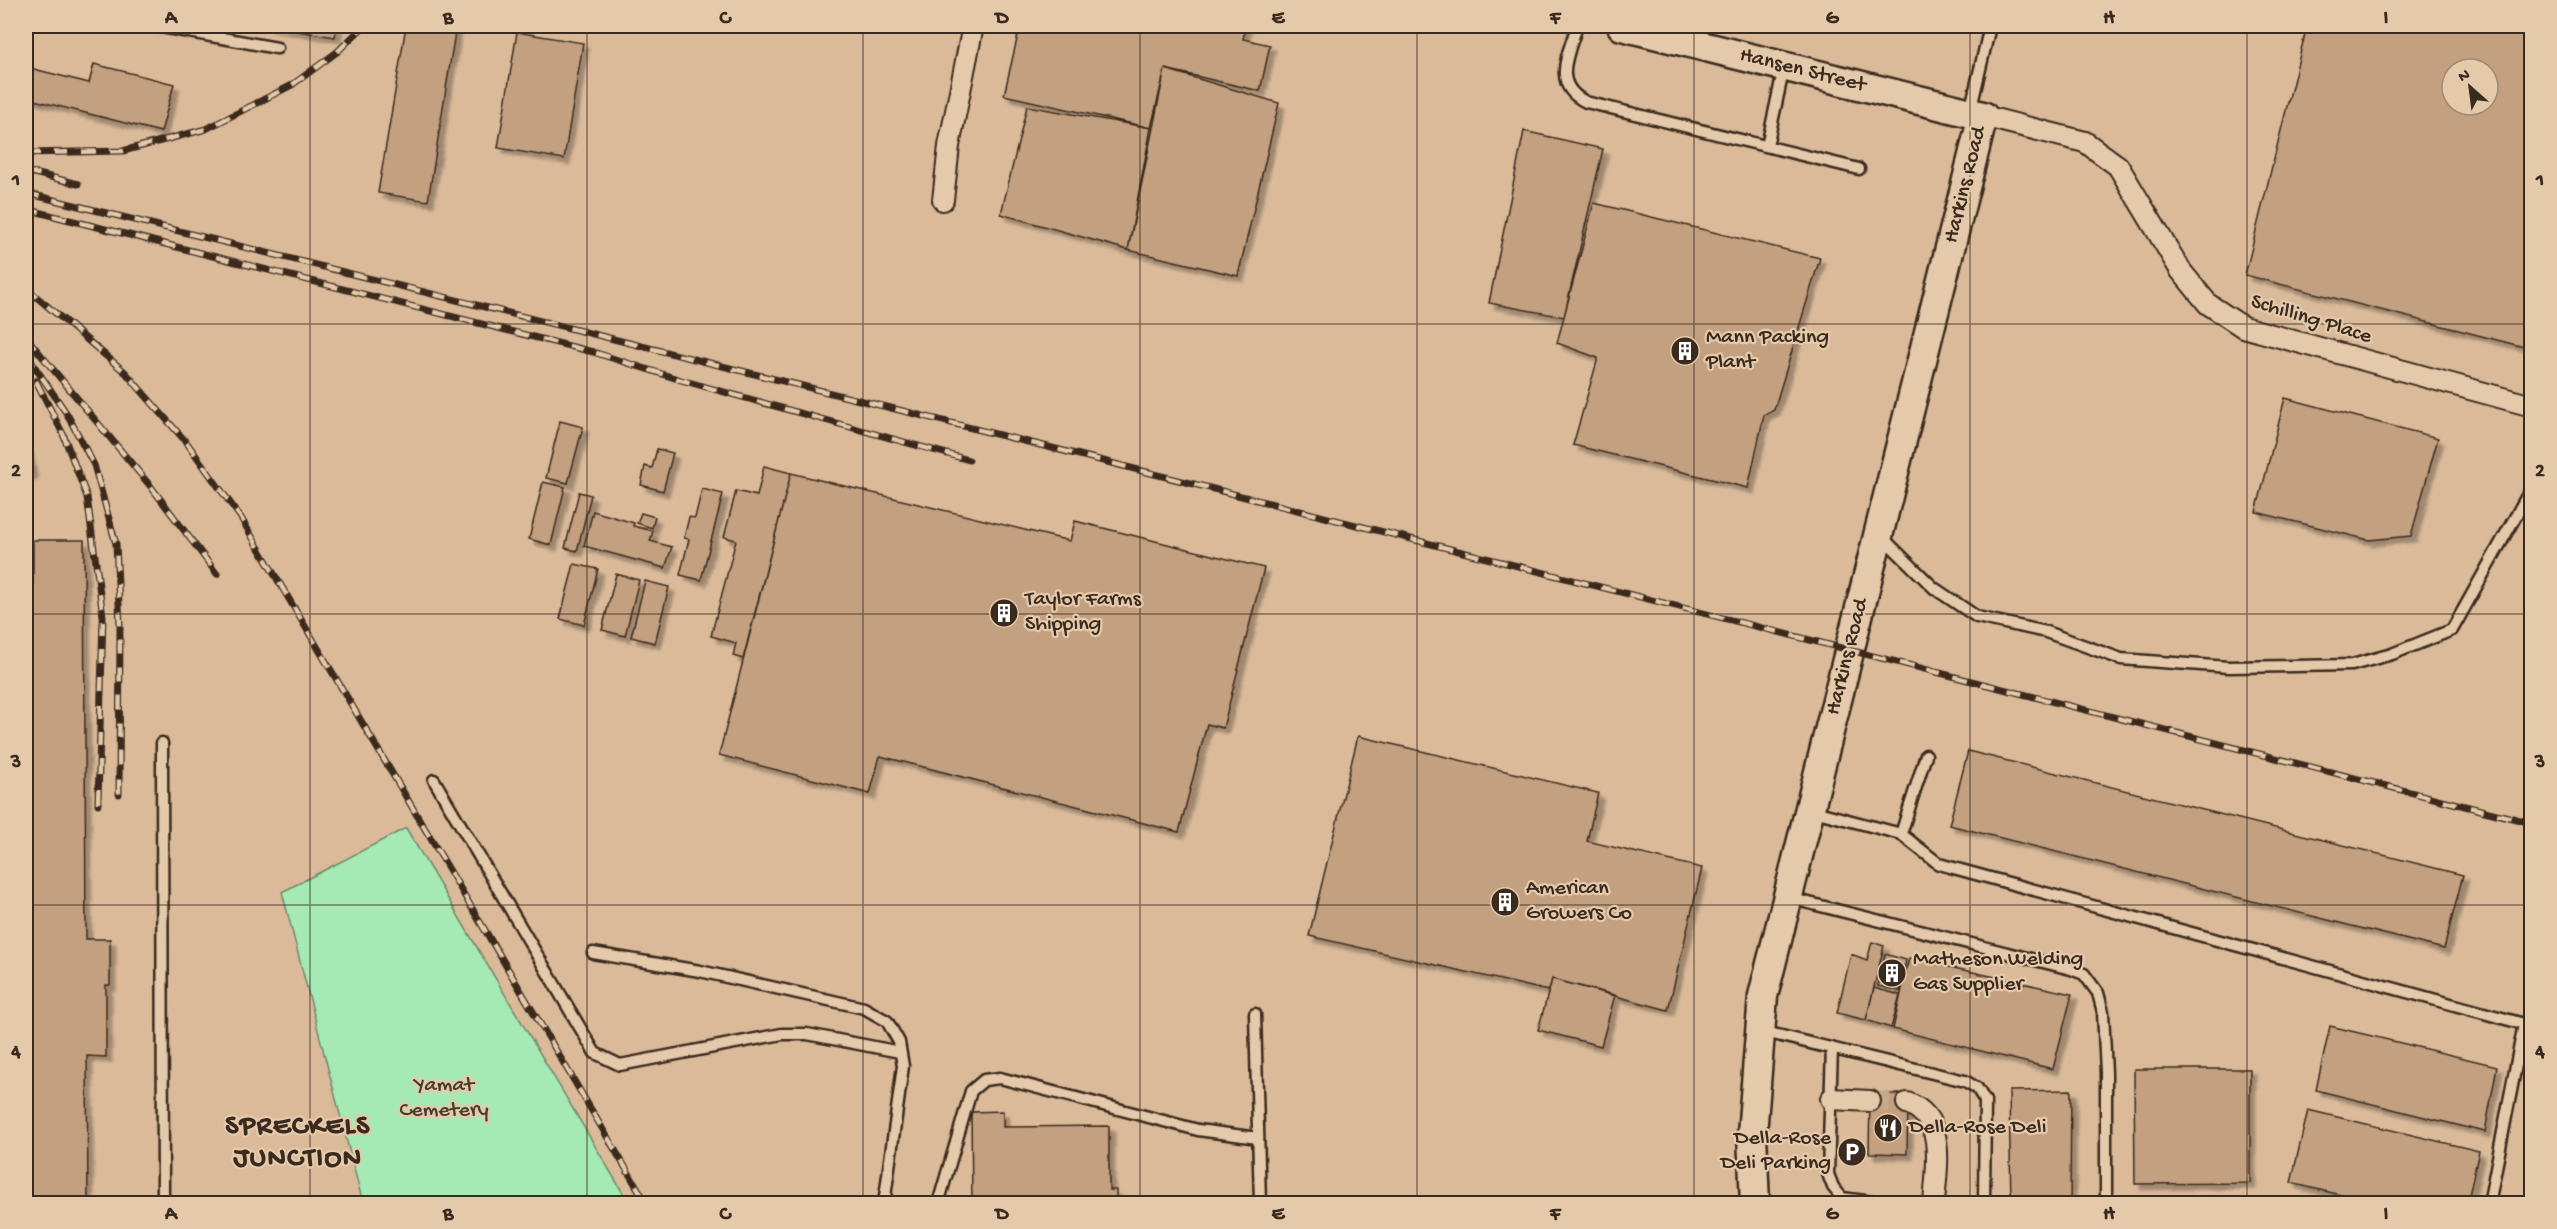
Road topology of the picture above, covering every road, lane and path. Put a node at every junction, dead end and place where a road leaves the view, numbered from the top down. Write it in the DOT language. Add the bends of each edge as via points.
graph roads {
  1 [pos="156,26"];
  2 [pos="973,26"];
  3 [pos="1577,26"];
  4 [pos="1622,26"];
  5 [pos="1990,26"];
  6 [pos="277,48"];
  7 [pos="1784,66"];
  8 [pos="1977,114"];
  9 [pos="1767,146"];
  10 [pos="1859,169"];
  11 [pos="944,200"];
  12 [pos="2532,406"];
  13 [pos="2532,487"];
  14 [pos="1879,533"];
  15 [pos="162,743"];
  16 [pos="1926,755"];
  17 [pos="434,780"];
  18 [pos="1810,810"];
  19 [pos="1901,834"];
  20 [pos="1788,897"];
  21 [pos="593,953"];
  22 [pos="1255,1014"];
  23 [pos="1759,1030"];
  24 [pos="1832,1048"];
  25 [pos="900,1052"];
  26 [pos="1830,1099"];
  27 [pos="1870,1101"];
  28 [pos="1908,1103"];
  29 [pos="1258,1138"];
  30 [pos="163,1203"];
  31 [pos="884,1203"];
  32 [pos="938,1203"];
  33 [pos="1260,1203"];
  34 [pos="1755,1203"];
  35 [pos="1888,1203"];
  36 [pos="1934,1203"];
  37 [pos="1984,1203"];
  38 [pos="2106,1203"];
  39 [pos="2489,1203"];
  1 -- 6 [label="lane"];
  2 -- 11 [label="street" via="949,146"];
  3 -- 9 [label="lane" via="1565,68 1565,83 1573,95 1586,102"];
  4 -- 7 [label="street, Hansen Street"];
  5 -- 8 [label="lane"];
  7 -- 8 [label="street, Hansen Street"];
  7 -- 9 [label="lane"];
  8 -- 12 [label="street, Schilling Place" via="2085,142 2118,166 2181,271 2208,304 2243,327"];
  8 -- 14 [label="street, Harkins Road"];
  9 -- 10 [label="lane"];
  13 -- 14 [label="lane" via="2452,630 2352,665 2228,667 2121,659 2046,632 1977,617 1934,588"];
  14 -- 18 [label="street, Harkins Road"];
  15 -- 30 [label="lane"];
  16 -- 19 [label="lane"];
  17 -- 25 [label="lane" via="595,1053 620,1065 782,1034"];
  18 -- 19 [label="lane"];
  18 -- 20 [label="street, Harkins Road"];
  19 -- 39 [label="lane" via="1939,864 2524,1024"];
  20 -- 23 [label="street, Harkins Road" via="1763,996"];
  20 -- 38 [label="lane" via="2084,974 2098,993 2103,1011"];
  21 -- 25 [label="lane" via="700,971 864,1008 887,1022 899,1042"];
  22 -- 29 [label="lane"];
  23 -- 24 [label="lane"];
  23 -- 34 [label="street, Harkins Road" via="1752,1134"];
  24 -- 26 [label="lane"];
  24 -- 37 [label="lane" via="1965,1081 1977,1088 1985,1101"];
  25 -- 31 [label="lane" via="903,1066"];
  26 -- 27 [label="street"];
  26 -- 35 [label="lane" via="1828,1174 1833,1187 1842,1198"];
  28 -- 36 [label="street" via="1919,1107 1934,1128"];
  29 -- 32 [label="lane" via="1198,1130 1000,1078 984,1080 971,1091"];
  29 -- 33 [label="lane"];
}
